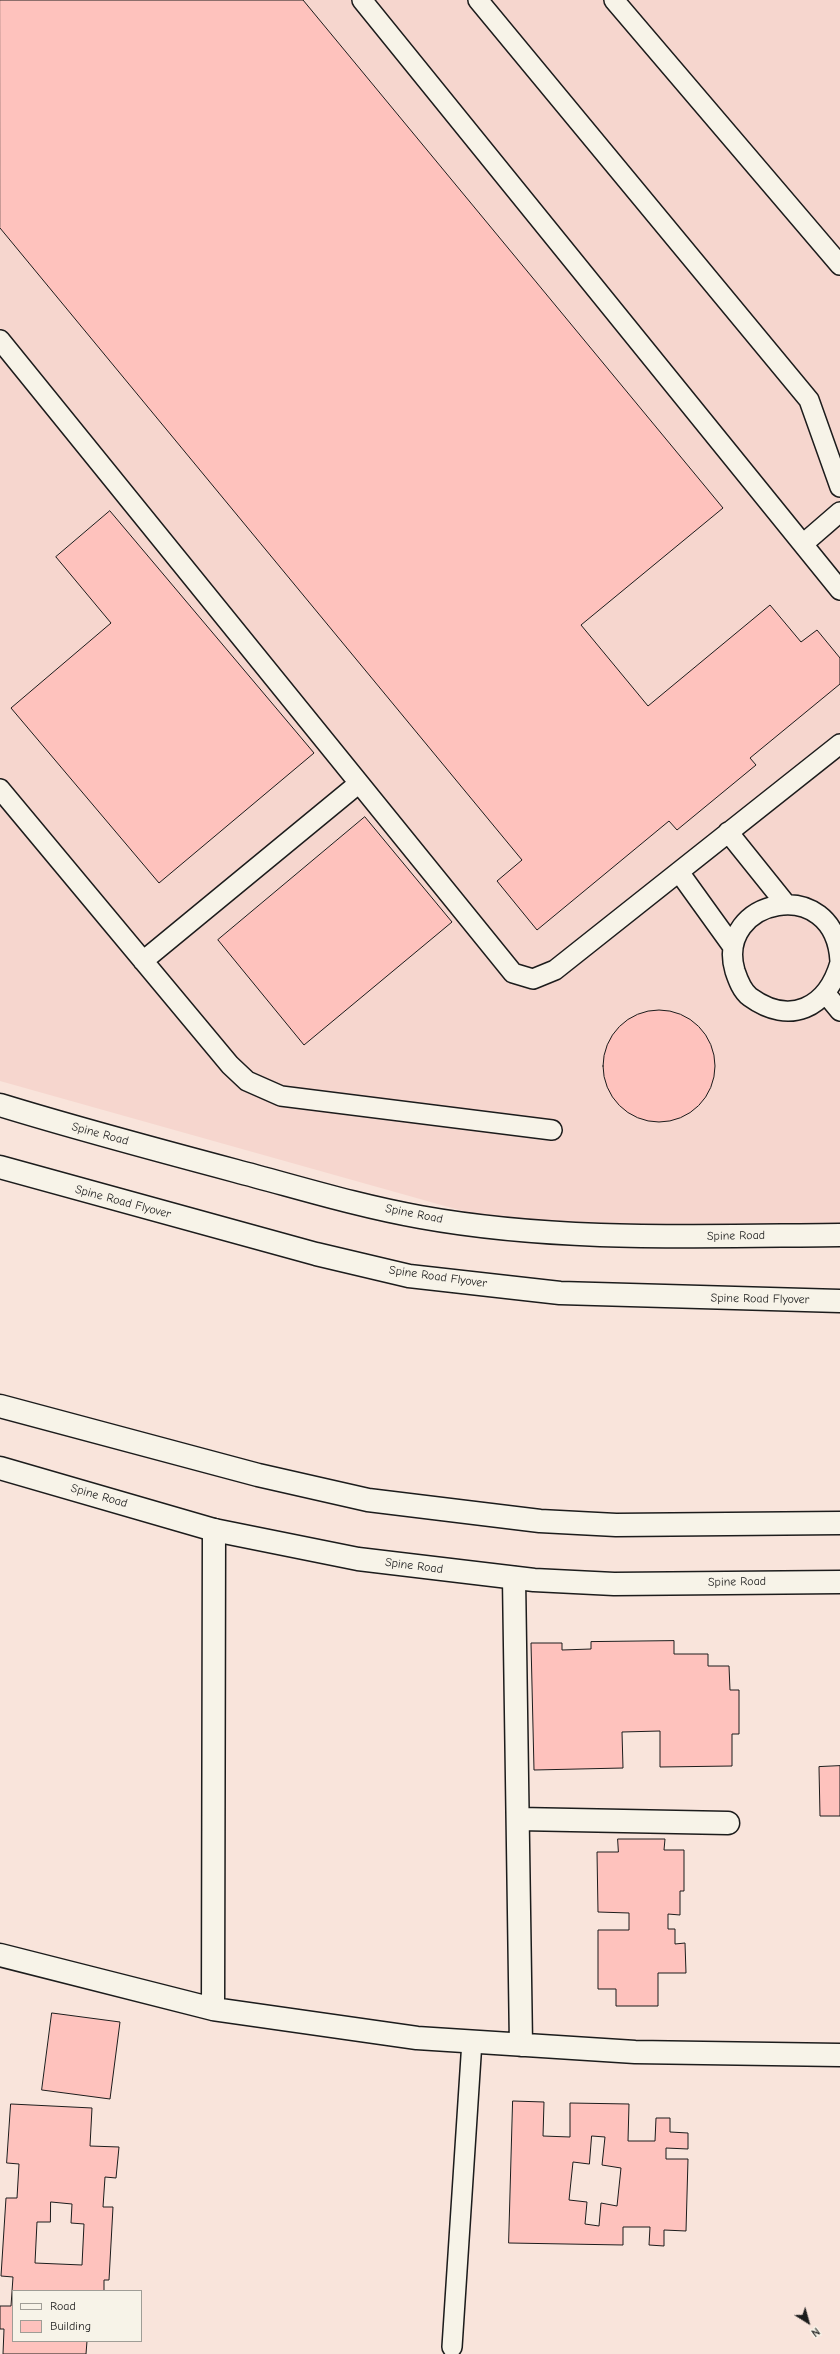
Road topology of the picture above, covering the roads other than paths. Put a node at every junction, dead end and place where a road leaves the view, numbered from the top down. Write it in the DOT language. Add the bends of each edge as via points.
graph roads {
  1 [pos="362,0"];
  2 [pos="478,0"];
  3 [pos="614,0"];
  4 [pos="840,265"];
  5 [pos="0,340"];
  6 [pos="840,487"];
  7 [pos="840,512"];
  8 [pos="803,544"];
  9 [pos="840,590"];
  10 [pos="840,744"];
  11 [pos="358,784"];
  12 [pos="0,789"];
  13 [pos="728,832"];
  14 [pos="679,872"];
  15 [pos="785,904"];
  16 [pos="734,947"];
  17 [pos="143,962"];
  18 [pos="840,962"];
  19 [pos="826,994"];
  20 [pos="840,1011"];
  21 [pos="0,1105"];
  22 [pos="552,1130"];
  23 [pos="0,1167"];
  24 [pos="840,1235"];
  25 [pos="840,1301"];
  26 [pos="0,1406"];
  27 [pos="0,1468"];
  28 [pos="840,1522"];
  29 [pos="214,1530"];
  30 [pos="514,1578"];
  31 [pos="840,1582"];
  32 [pos="519,1819"];
  33 [pos="728,1823"];
  34 [pos="0,1955"];
  35 [pos="213,2009"];
  36 [pos="472,2041"];
  37 [pos="521,2045"];
  38 [pos="840,2056"];
  39 [pos="452,2347"];
  1 -- 8 [label="lane"];
  2 -- 6 [label="lane" via="809,400"];
  3 -- 4 [label="lane"];
  5 -- 11 [label="lane"];
  7 -- 8 [label="lane"];
  8 -- 9 [label="lane"];
  10 -- 13 [label="lane"];
  11 -- 14 [label="lane" via="513,973 533,979 555,970"];
  11 -- 17 [label="lane"];
  12 -- 17 [label="lane"];
  13 -- 14 [label="lane"];
  13 -- 15 [label="lane"];
  14 -- 16 [label="lane"];
  15 -- 16 [label="lane" via="767,907 752,917 740,931"];
  15 -- 18 [label="lane" via="803,906 819,915 831,928 839,944"];
  16 -- 19 [label="lane" via="733,964 738,981 748,995 762,1005 778,1011 796,1011 812,1005"];
  17 -- 22 [label="lane" via="230,1066 248,1081 280,1096"];
  18 -- 19 [label="lane" via="835,979"];
  19 -- 20 [label="lane"];
  21 -- 24 [label="street, Spine Road" via="322,1194 420,1217 558,1233 623,1237"];
  23 -- 25 [label="street, Spine Road Flyover" via="316,1254 409,1276 560,1293"];
  26 -- 28 [label="street" via="258,1475 368,1500 540,1521 616,1525"];
  27 -- 29 [label="street, Spine Road"];
  29 -- 30 [label="street, Spine Road" via="358,1559"];
  29 -- 35 [label="street"];
  30 -- 31 [label="street, Spine Road" via="614,1584"];
  30 -- 32 [label="street"];
  32 -- 33 [label="street"];
  32 -- 37 [label="street"];
  34 -- 35 [label="street"];
  35 -- 36 [label="street" via="417,2038"];
  36 -- 37 [label="street"];
  36 -- 39 [label="lane"];
  37 -- 38 [label="street" via="635,2052"];
}
